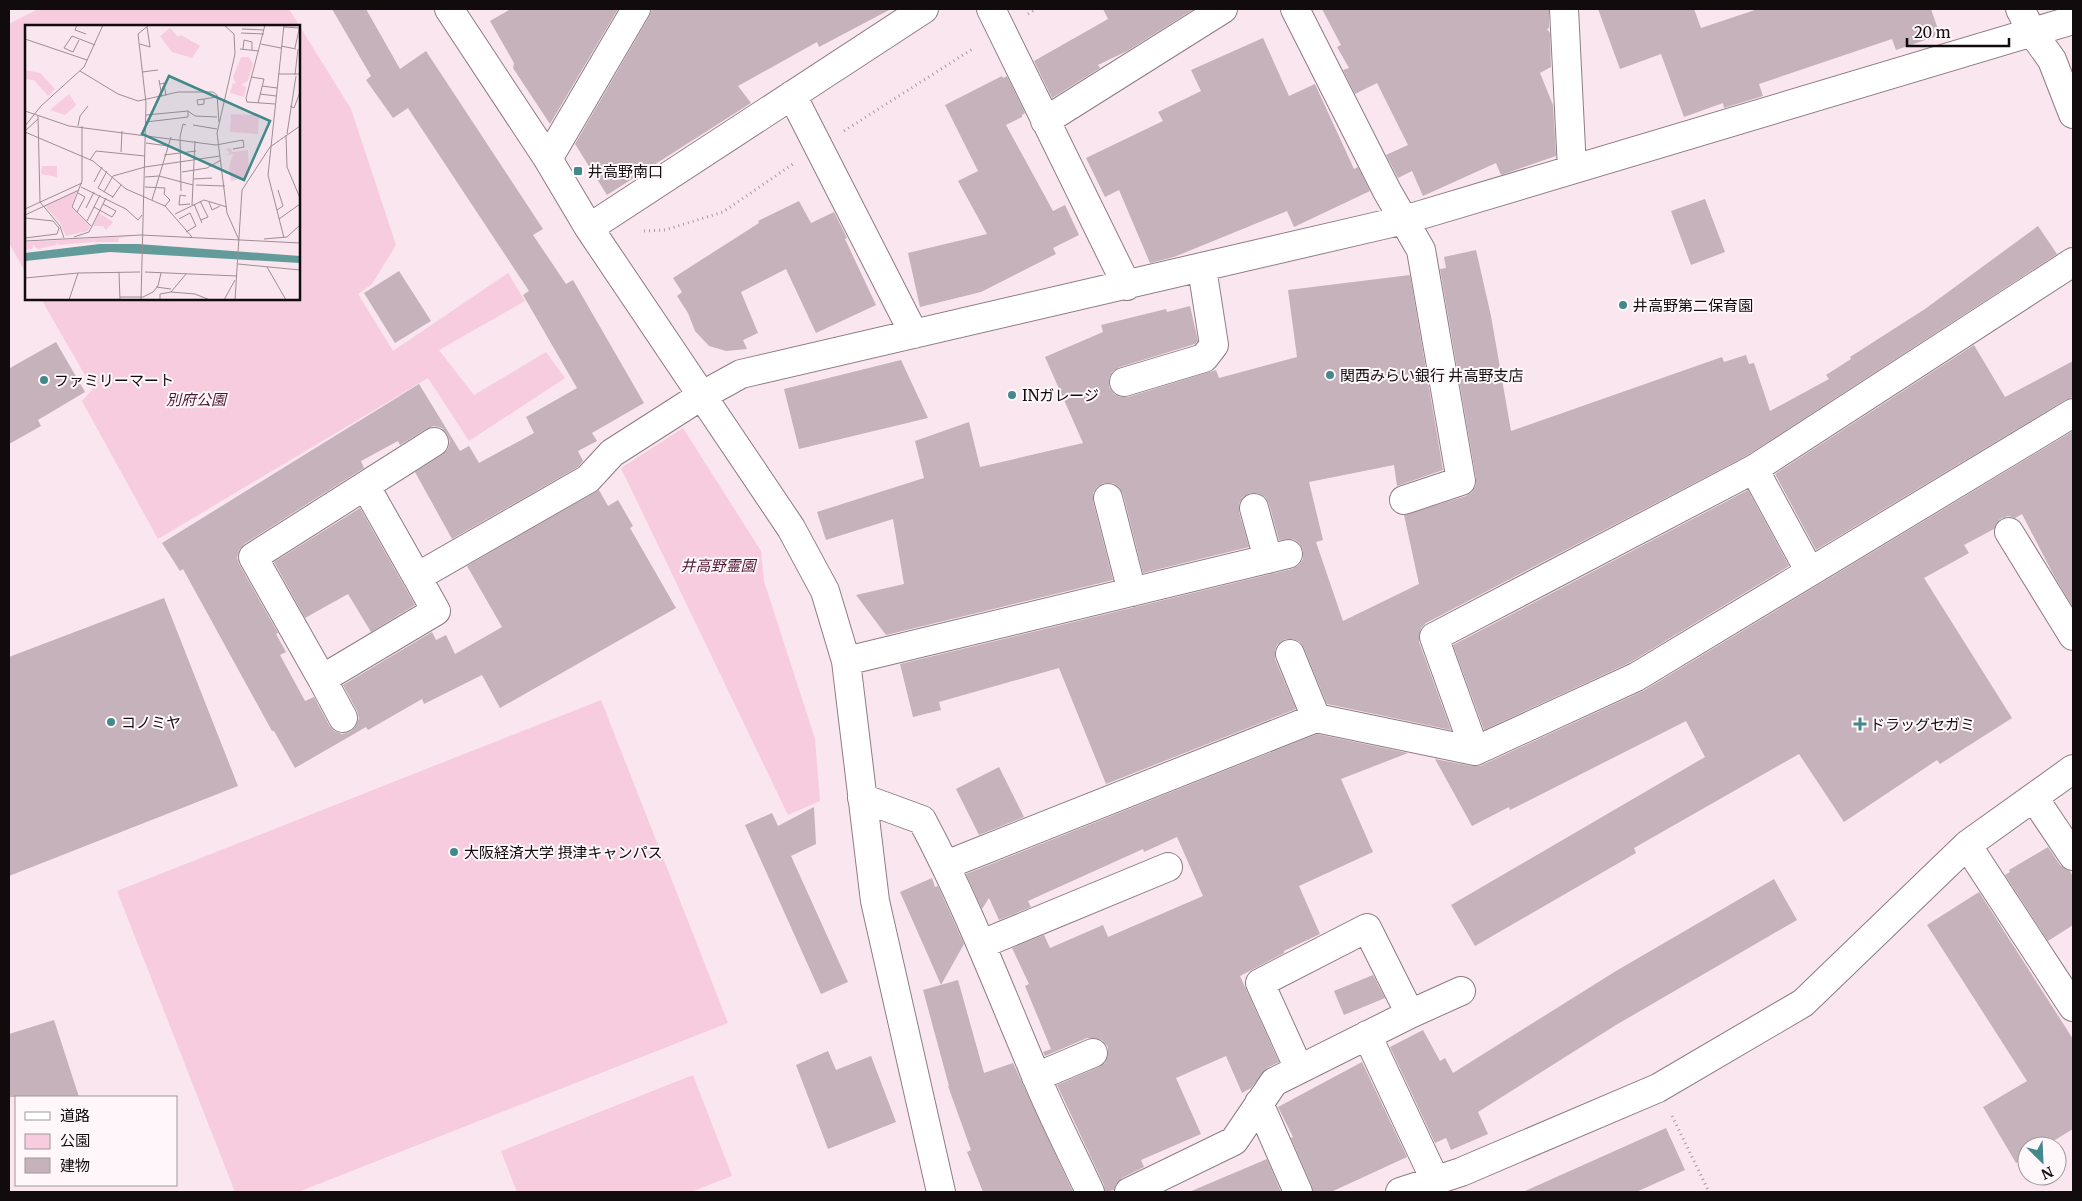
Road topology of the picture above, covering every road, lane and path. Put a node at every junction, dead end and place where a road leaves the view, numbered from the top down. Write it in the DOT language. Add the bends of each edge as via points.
graph roads {
  1 [pos="449,9"];
  2 [pos="636,9"];
  3 [pos="924,9"];
  4 [pos="991,9"];
  5 [pos="1224,9"];
  6 [pos="1295,9"];
  7 [pos="1564,9"];
  8 [pos="2026,20"];
  9 [pos="2073,20"];
  10 [pos="792,95"];
  11 [pos="2073,114"];
  12 [pos="1045,121"];
  13 [pos="548,159"];
  14 [pos="1572,169"];
  15 [pos="1404,220"];
  16 [pos="589,228"];
  17 [pos="2073,262"];
  18 [pos="1202,268"];
  19 [pos="1128,286"];
  20 [pos="914,334"];
  21 [pos="1124,382"];
  22 [pos="702,396"];
  23 [pos="2073,414"];
  24 [pos="434,442"];
  25 [pos="1754,469"];
  26 [pos="366,486"];
  27 [pos="1108,498"];
  28 [pos="1404,500"];
  29 [pos="1254,508"];
  30 [pos="2009,532"];
  31 [pos="1810,572"];
  32 [pos="417,577"];
  33 [pos="1132,592"];
  34 [pos="2073,636"];
  35 [pos="1290,654"];
  36 [pos="846,661"];
  37 [pos="322,679"];
  38 [pos="343,718"];
  39 [pos="1316,718"];
  40 [pos="1475,751"];
  41 [pos="2073,769"];
  42 [pos="862,798"];
  43 [pos="2034,798"];
  44 [pos="1967,845"];
  45 [pos="2073,856"];
  46 [pos="946,864"];
  47 [pos="1168,867"];
  48 [pos="982,944"];
  49 [pos="1461,991"];
  50 [pos="2073,1007"];
  51 [pos="1410,1014"];
  52 [pos="1367,1035"];
  53 [pos="1093,1054"];
  54 [pos="1299,1069"];
  55 [pos="1036,1077"];
  56 [pos="1658,1088"];
  57 [pos="1260,1103"];
  58 [pos="1436,1182"];
  59 [pos="941,1192"];
  60 [pos="1090,1192"];
  61 [pos="1129,1192"];
  62 [pos="1298,1192"];
  63 [pos="1400,1192"];
  64 [pos="1709,1192"];
  1 -- 13 [label="street"];
  2 -- 13 [label="street"];
  3 -- 10 [label="street"];
  4 -- 12 [label="street"];
  5 -- 12 [label="street"];
  6 -- 15 [label="street"];
  7 -- 14 [label="street"];
  8 -- 9 [label="street"];
  8 -- 11 [label="street" via="2052,60"];
  8 -- 14 [label="street"];
  10 -- 16 [label="street"];
  10 -- 20 [label="street"];
  12 -- 19 [label="street"];
  13 -- 16 [label="street"];
  14 -- 15 [label="street"];
  15 -- 18 [label="street"];
  15 -- 28 [label="street" via="1421,250 1461,481"];
  16 -- 22 [label="street"];
  17 -- 25 [label="street"];
  18 -- 19 [label="street"];
  18 -- 21 [label="street" via="1214,346 1204,358"];
  19 -- 20 [label="street"];
  20 -- 22 [label="street" via="741,374"];
  22 -- 32 [label="street" via="612,453 588,479"];
  22 -- 36 [label="street" via="795,536 825,591"];
  23 -- 31 [label="street"];
  24 -- 26 [label="street"];
  25 -- 31 [label="street"];
  25 -- 40 [label="street" via="1434,637"];
  26 -- 32 [label="street"];
  26 -- 37 [label="street" via="247,548"];
  27 -- 33 [label="street"];
  29 -- 33 [label="street" via="1278,557"];
  30 -- 34 [label="street"];
  31 -- 40 [label="street" via="1636,677"];
  32 -- 37 [label="street" via="436,611"];
  33 -- 36 [label="street"];
  35 -- 39 [label="street"];
  36 -- 42 [label="street"];
  37 -- 38 [label="street"];
  39 -- 40 [label="street"];
  39 -- 46 [label="street"];
  41 -- 43 [label="street"];
  42 -- 46 [label="street" via="922,820"];
  42 -- 59 [label="street" via="875,901"];
  43 -- 44 [label="street"];
  43 -- 45 [label="street"];
  44 -- 50 [label="street"];
  44 -- 56 [label="street" via="1803,1003"];
  46 -- 48 [label="street"];
  47 -- 48 [label="street"];
  48 -- 55 [label="street"];
  49 -- 51 [label="street"];
  51 -- 52 [label="street"];
  51 -- 54 [label="street" via="1367,928 1260,983"];
  52 -- 54 [label="street"];
  52 -- 58 [label="street"];
  53 -- 55 [label="street"];
  54 -- 57 [label="street" via="1274,1082"];
  55 -- 60 [label="street"];
  56 -- 58 [label="street"];
  56 -- 64 [label="path"];
  57 -- 61 [label="street" via="1234,1142"];
  57 -- 62 [label="street"];
  58 -- 63 [label="street"];
}
